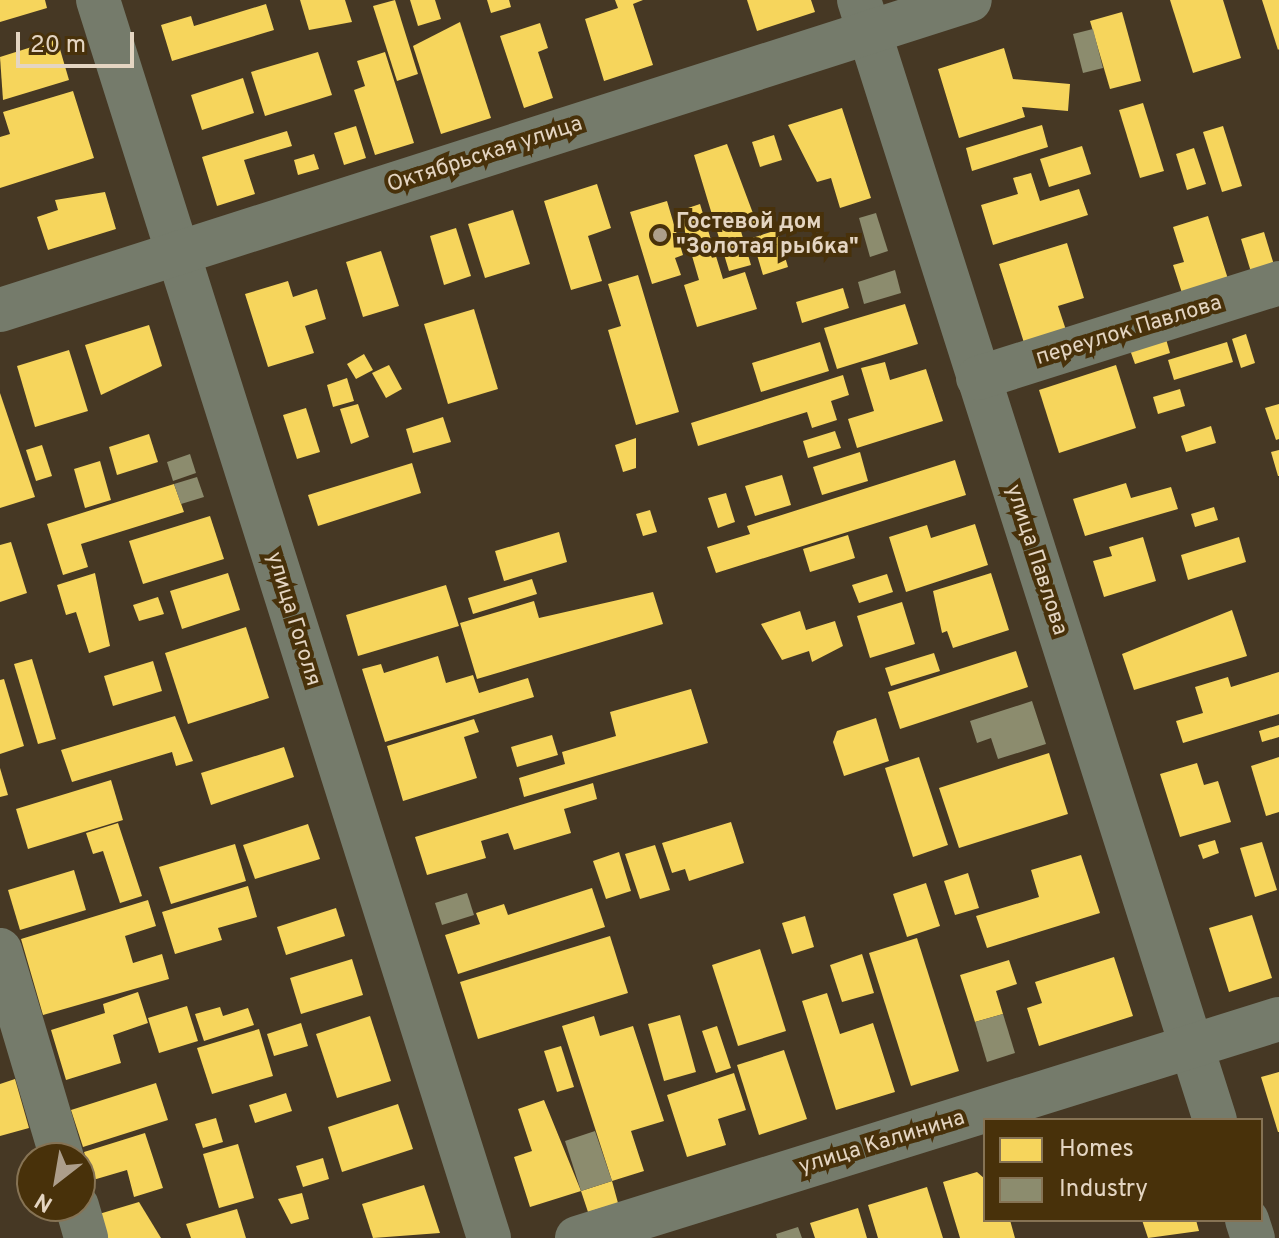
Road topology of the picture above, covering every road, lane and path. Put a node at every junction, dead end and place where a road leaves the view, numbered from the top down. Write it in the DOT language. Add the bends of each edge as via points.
graph roads {
  1 [pos="98,0"];
  2 [pos="970,0"];
  3 [pos="864,16"];
  4 [pos="178,253"];
  5 [pos="1279,283"];
  6 [pos="0,310"];
  7 [pos="978,378"];
  8 [pos="0,950"];
  9 [pos="1279,1019"];
  10 [pos="1192,1046"];
  11 [pos="1214,1118"];
  12 [pos="57,1142"];
  13 [pos="489,1238"];
  14 [pos="577,1238"];
  1 -- 4 [label="street, улица Гоголя"];
  2 -- 3 [label="street, Октябрьская улица"];
  3 -- 4 [label="street, Октябрьская улица"];
  3 -- 7 [label="street, улица Павлова"];
  4 -- 6 [label="street, Октябрьская улица"];
  4 -- 13 [label="street, улица Гоголя"];
  5 -- 7 [label="street, переулок Павлова"];
  7 -- 10 [label="street, улица Павлова"];
  8 -- 12 [label="street"];
  9 -- 10 [label="street, улица Калинина"];
  10 -- 11 [label="street, улица Павлова"];
  10 -- 14 [label="street, улица Калинина"];
}
